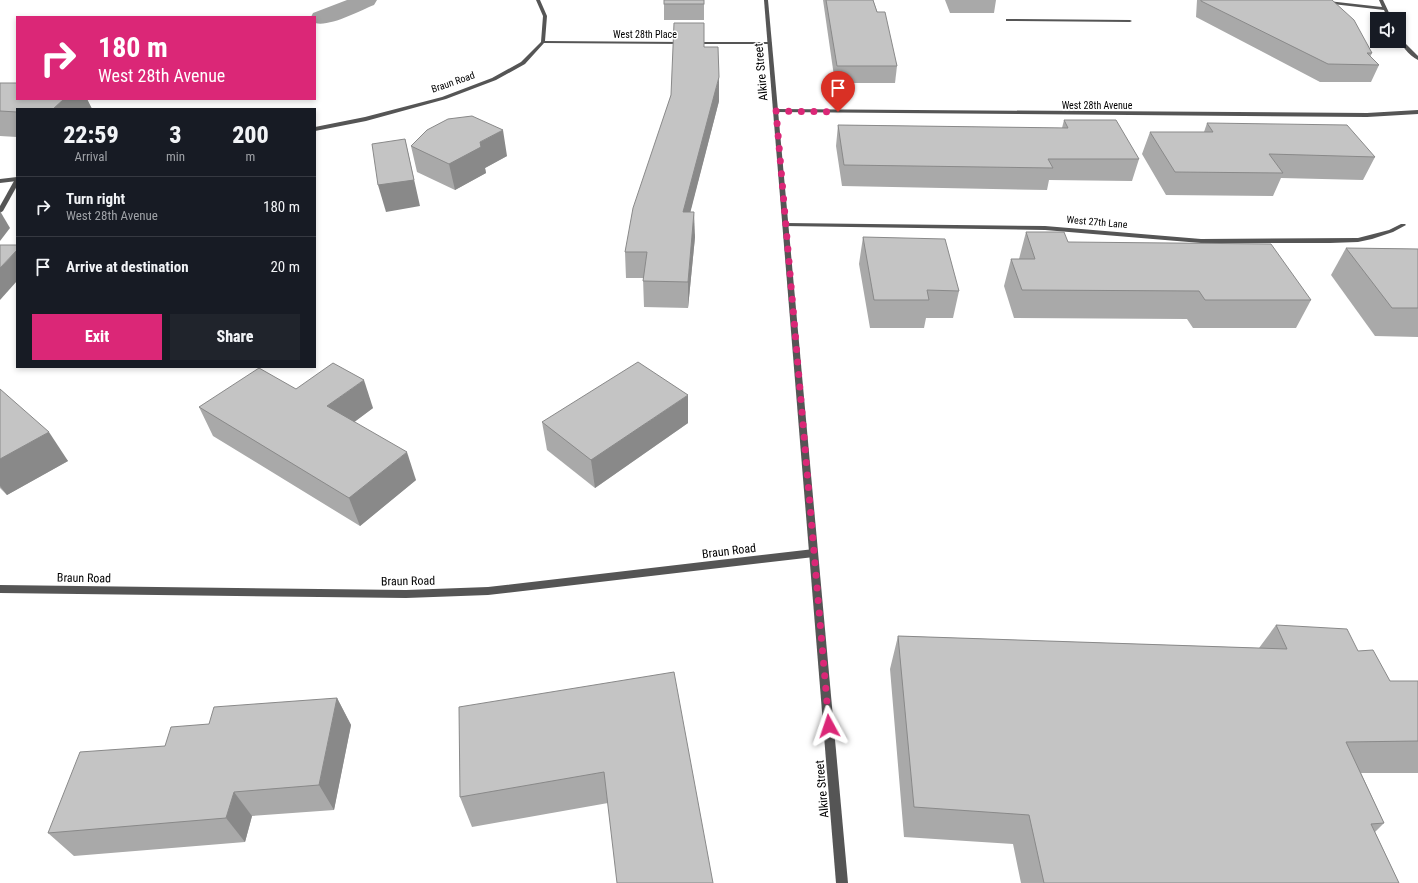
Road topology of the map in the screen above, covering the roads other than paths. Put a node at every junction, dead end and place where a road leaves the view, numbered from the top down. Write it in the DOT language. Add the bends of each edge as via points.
graph roads {
  1 [pos="538,0"];
  2 [pos="766,0"];
  3 [pos="1307,0"];
  4 [pos="1381,0"];
  5 [pos="1385,9"];
  6 [pos="1386,12"];
  7 [pos="1008,20"];
  8 [pos="1130,21"];
  9 [pos="543,42"];
  10 [pos="770,43"];
  11 [pos="1406,47"];
  12 [pos="1418,59"];
  13 [pos="776,111"];
  14 [pos="1418,112"];
  15 [pos="316,129"];
  16 [pos="16,180"];
  17 [pos="0,181"];
  18 [pos="16,182"];
  19 [pos="0,211"];
  20 [pos="786,225"];
  21 [pos="1403,225"];
  22 [pos="814,553"];
  23 [pos="0,589"];
  24 [pos="842,883"];
  1 -- 9 [label="street" via="545,16"];
  2 -- 10 [label="street, Alkire Street"];
  3 -- 5 [label="street"];
  4 -- 5 [label="street"];
  5 -- 6 [label="street"];
  7 -- 8 [label="street"];
  9 -- 10 [label="street, West 28th Place"];
  9 -- 15 [label="street, Braun Road" via="524,63 494,79 444,98"];
  10 -- 13 [label="street, Alkire Street"];
  11 -- 12 [label="street"];
  13 -- 14 [label="street, West 28th Avenue" via="1359,115"];
  13 -- 20 [label="street, Alkire Street"];
  16 -- 17 [label="street"];
  18 -- 19 [label="street"];
  20 -- 21 [label="street, West 27th Lane" via="1045,228 1201,241 1358,240 1391,232"];
  20 -- 22 [label="street, Alkire Street"];
  22 -- 23 [label="street, Braun Road" via="488,591 406,594"];
  22 -- 24 [label="street, Alkire Street"];
}
